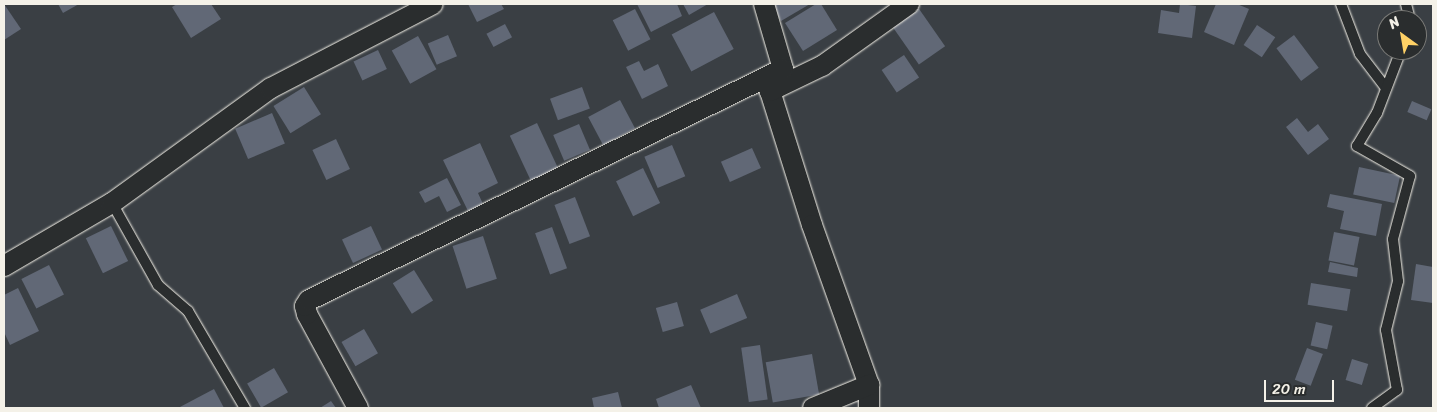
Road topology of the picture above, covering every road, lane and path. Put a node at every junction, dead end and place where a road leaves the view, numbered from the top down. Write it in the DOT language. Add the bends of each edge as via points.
graph roads {
  1 [pos="433,4"];
  2 [pos="764,4"];
  3 [pos="909,4"];
  4 [pos="1340,4"];
  5 [pos="1397,60"];
  6 [pos="783,69"];
  7 [pos="1386,88"];
  8 [pos="770,91"];
  9 [pos="112,203"];
  10 [pos="4,266"];
  11 [pos="868,385"];
  12 [pos="245,408"];
  13 [pos="358,408"];
  14 [pos="813,408"];
  15 [pos="869,408"];
  16 [pos="1372,408"];
  1 -- 9 [label="street" via="271,88"];
  2 -- 6 [label="street"];
  3 -- 8 [label="street" via="822,66"];
  4 -- 7 [label="lane" via="1360,54"];
  5 -- 7 [label="lane"];
  6 -- 8 [label="street"];
  6 -- 13 [label="street" via="308,300 305,306 307,314"];
  7 -- 16 [label="lane" via="1377,113 1357,146 1410,176 1393,239 1398,280 1386,330 1397,390"];
  8 -- 11 [label="street" via="812,225"];
  9 -- 10 [label="street"];
  9 -- 12 [label="lane" via="158,285 188,311"];
  11 -- 14 [label="street"];
  11 -- 15 [label="street"];
}
